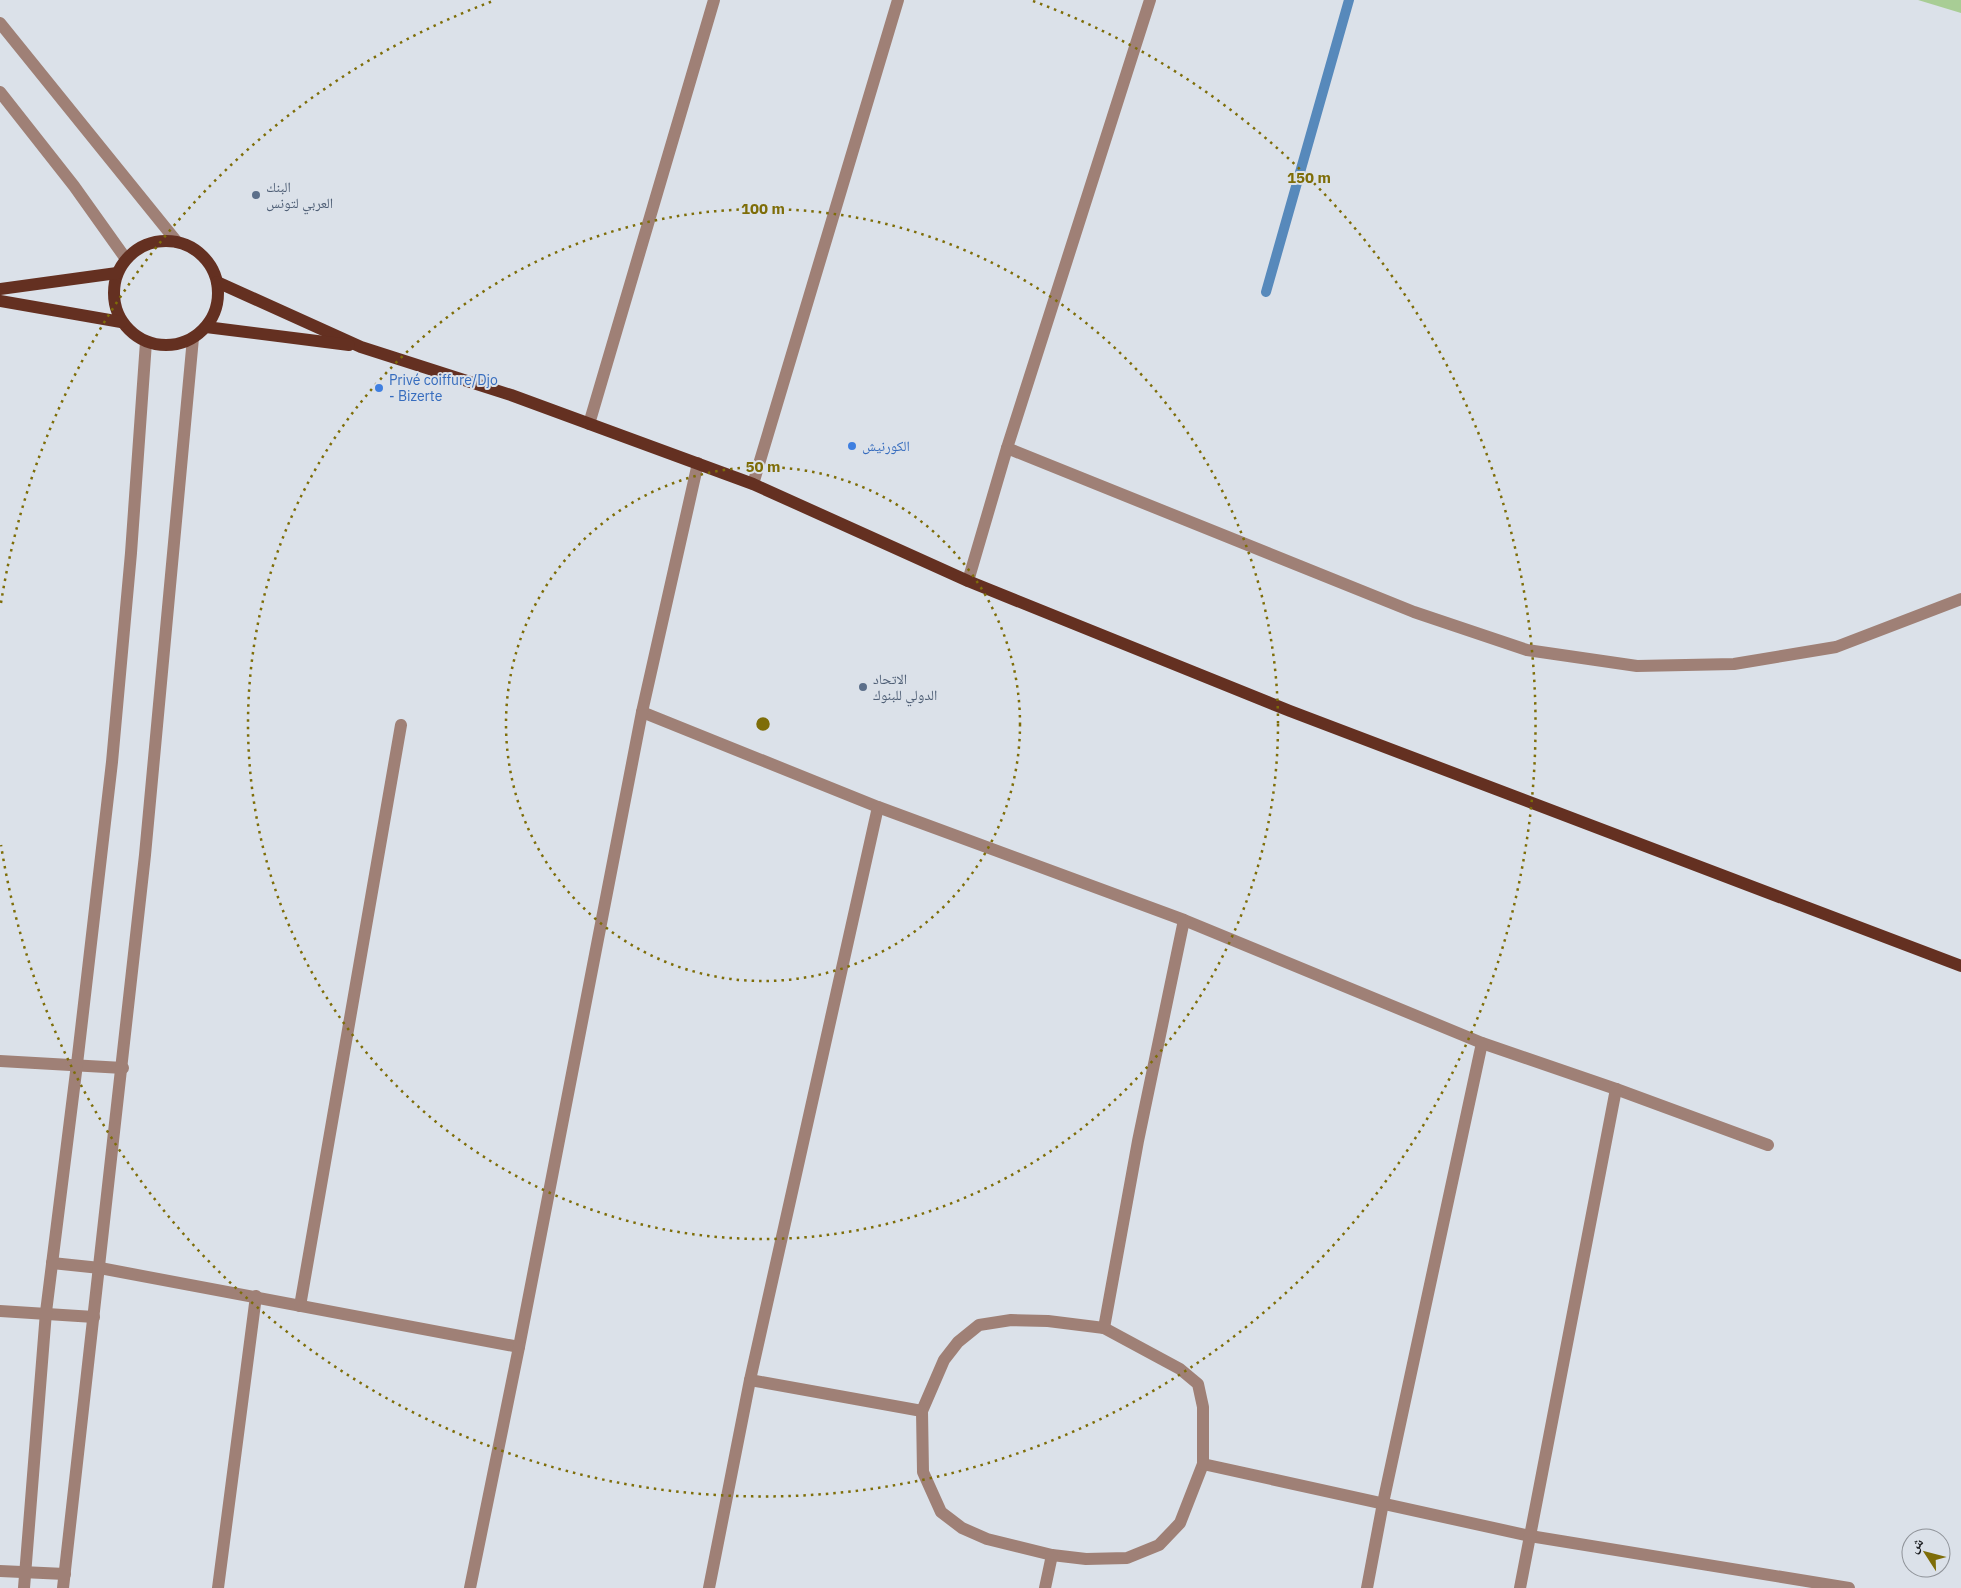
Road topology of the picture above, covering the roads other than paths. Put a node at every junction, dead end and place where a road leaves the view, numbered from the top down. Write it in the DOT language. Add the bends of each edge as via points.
graph roads {
  1 [pos="714,0"];
  2 [pos="898,0"];
  3 [pos="1150,0"];
  4 [pos="0,23"];
  5 [pos="0,92"];
  6 [pos="177,242"];
  7 [pos="126,259"];
  8 [pos="117,273"];
  9 [pos="218,282"];
  10 [pos="0,289"];
  11 [pos="0,301"];
  12 [pos="122,322"];
  13 [pos="206,327"];
  14 [pos="193,338"];
  15 [pos="146,342"];
  16 [pos="361,347"];
  17 [pos="589,424"];
  18 [pos="1007,448"];
  19 [pos="698,463"];
  20 [pos="753,484"];
  21 [pos="968,581"];
  22 [pos="1961,599"];
  23 [pos="642,712"];
  24 [pos="401,725"];
  25 [pos="878,807"];
  26 [pos="1184,920"];
  27 [pos="1961,966"];
  28 [pos="1482,1043"];
  29 [pos="0,1061"];
  30 [pos="77,1064"];
  31 [pos="122,1068"];
  32 [pos="1616,1089"];
  33 [pos="1768,1145"];
  34 [pos="52,1263"];
  35 [pos="100,1268"];
  36 [pos="256,1296"];
  37 [pos="300,1306"];
  38 [pos="0,1311"];
  39 [pos="46,1312"];
  40 [pos="94,1317"];
  41 [pos="1104,1328"];
  42 [pos="519,1347"];
  43 [pos="750,1380"];
  44 [pos="922,1411"];
  45 [pos="1203,1464"];
  46 [pos="1383,1503"];
  47 [pos="1530,1536"];
  48 [pos="1052,1555"];
  49 [pos="0,1571"];
  50 [pos="26,1573"];
  51 [pos="65,1574"];
  52 [pos="24,1588"];
  53 [pos="64,1588"];
  54 [pos="218,1588"];
  55 [pos="470,1588"];
  56 [pos="709,1588"];
  57 [pos="1045,1588"];
  58 [pos="1367,1588"];
  59 [pos="1520,1588"];
  60 [pos="1848,1588"];
  1 -- 17 [label="street"];
  2 -- 20 [label="street"];
  3 -- 18 [label="street"];
  4 -- 6 [label="street"];
  5 -- 7 [label="street"];
  6 -- 7 [label="main road" via="158,241 140,247"];
  6 -- 9 [label="main road" via="203,256"];
  7 -- 8 [label="main road"];
  8 -- 10 [label="main road"];
  8 -- 12 [label="main road" via="115,306"];
  9 -- 13 [label="main road" via="214,314"];
  9 -- 16 [label="main road"];
  11 -- 12 [label="main road"];
  12 -- 15 [label="main road" via="132,334"];
  13 -- 14 [label="main road"];
  13 -- 16 [label="main road"];
  14 -- 15 [label="main road" via="162,346"];
  14 -- 31 [label="street"];
  15 -- 30 [label="street" via="113,752"];
  16 -- 17 [label="main road" via="458,376"];
  17 -- 19 [label="main road"];
  18 -- 21 [label="street"];
  18 -- 22 [label="street" via="1414,612 1527,650 1637,666 1734,664 1836,647"];
  19 -- 20 [label="main road"];
  19 -- 23 [label="street"];
  20 -- 21 [label="main road"];
  21 -- 27 [label="main road" via="1290,711"];
  23 -- 25 [label="street"];
  23 -- 42 [label="street"];
  24 -- 37 [label="street"];
  25 -- 26 [label="street"];
  25 -- 43 [label="street"];
  26 -- 28 [label="street"];
  26 -- 41 [label="street" via="1138,1141"];
  28 -- 32 [label="street"];
  28 -- 46 [label="street"];
  29 -- 30 [label="street"];
  30 -- 31 [label="street"];
  30 -- 34 [label="street"];
  31 -- 35 [label="street"];
  32 -- 33 [label="street"];
  32 -- 47 [label="street"];
  34 -- 35 [label="street"];
  34 -- 39 [label="street"];
  35 -- 36 [label="street"];
  35 -- 40 [label="street"];
  36 -- 37 [label="street"];
  36 -- 54 [label="street"];
  37 -- 42 [label="street"];
  38 -- 39 [label="street"];
  39 -- 40 [label="street"];
  39 -- 50 [label="street"];
  40 -- 51 [label="street"];
  41 -- 44 [label="street" via="1048,1320 1011,1320 979,1326 958,1342 944,1360"];
  41 -- 45 [label="street" via="1180,1369 1198,1384 1203,1407"];
  42 -- 55 [label="street"];
  43 -- 44 [label="street"];
  43 -- 56 [label="street"];
  44 -- 48 [label="street" via="923,1472 941,1512 962,1528 987,1539"];
  45 -- 46 [label="street"];
  45 -- 48 [label="street" via="1180,1523 1159,1545 1127,1558 1086,1560"];
  46 -- 47 [label="street"];
  46 -- 58 [label="street"];
  47 -- 59 [label="street"];
  47 -- 60 [label="street"];
  48 -- 57 [label="street"];
  49 -- 50 [label="street"];
  50 -- 51 [label="street"];
  50 -- 52 [label="street"];
  51 -- 53 [label="street"];
}
